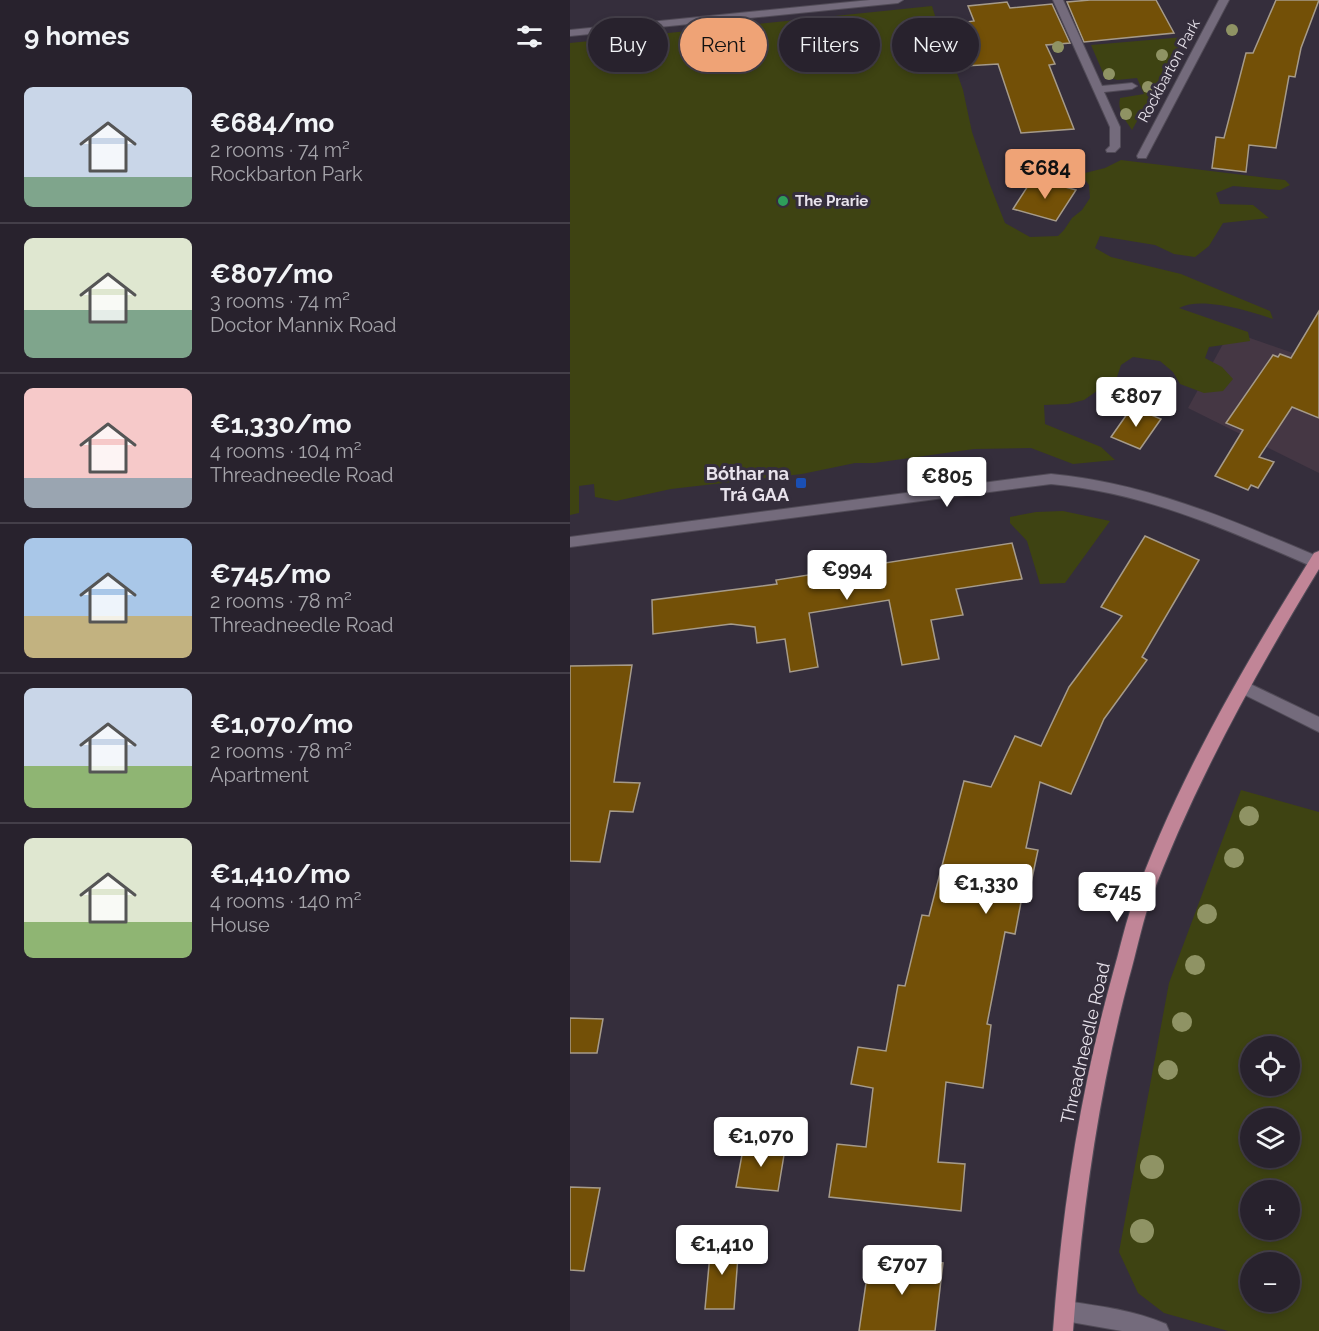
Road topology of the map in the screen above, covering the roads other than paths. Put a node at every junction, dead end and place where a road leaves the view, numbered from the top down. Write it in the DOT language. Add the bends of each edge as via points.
graph roads {
  1 [pos="898,0"];
  2 [pos="1058,0"];
  3 [pos="1224,0"];
  4 [pos="570,33"];
  5 [pos="1132,86"];
  6 [pos="1099,89"];
  7 [pos="1111,150"];
  8 [pos="1142,156"];
  9 [pos="570,542"];
  10 [pos="1317,560"];
  11 [pos="1244,687"];
  12 [pos="1319,725"];
  13 [pos="1064,1321"];
  14 [pos="1159,1331"];
  1 -- 4 [label="street"];
  2 -- 6 [label="street, Rockbarton Park"];
  3 -- 8 [label="street, Rockbarton Park"];
  5 -- 6 [label="street"];
  6 -- 7 [label="street, Rockbarton Park" via="1115,127 1115,147"];
  9 -- 10 [label="street" via="1051,479 1117,487 1210,517"];
  10 -- 11 [label="main road, Threadneedle Road"];
  11 -- 12 [label="street"];
  11 -- 13 [label="main road, Threadneedle Road" via="1180,809 1141,905 1113,1002 1089,1111"];
  13 -- 14 [label="street" via="1119,1320"];
}
